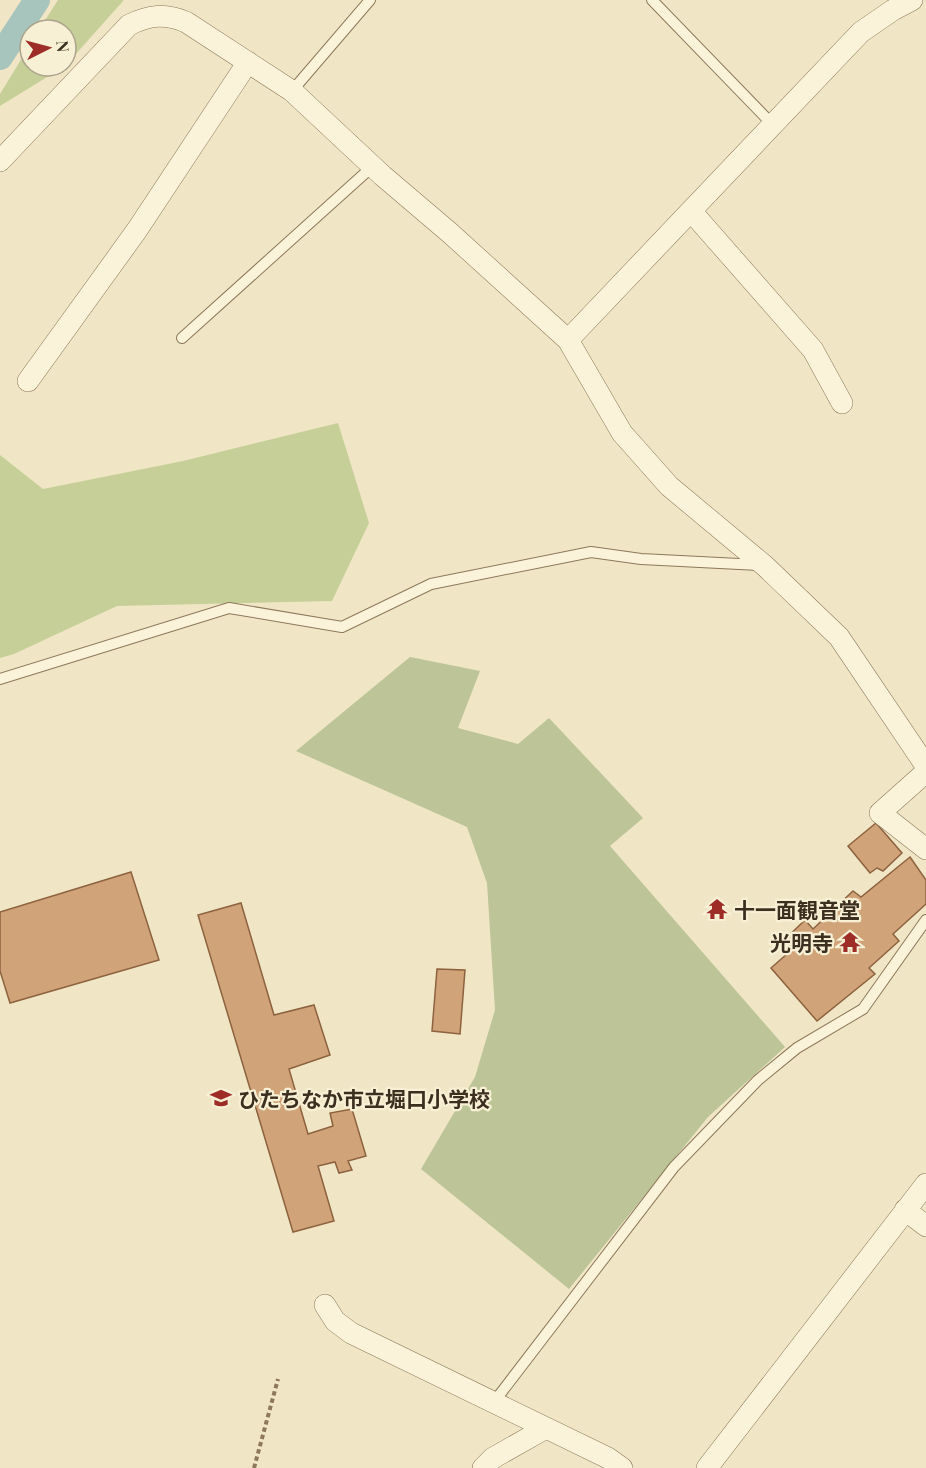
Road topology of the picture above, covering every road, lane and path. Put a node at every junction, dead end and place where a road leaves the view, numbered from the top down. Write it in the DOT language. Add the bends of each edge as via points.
graph roads {
  1 [pos="369,0"];
  2 [pos="652,0"];
  3 [pos="912,0"];
  4 [pos="889,5"];
  5 [pos="248,62"];
  6 [pos="292,91"];
  7 [pos="773,125"];
  8 [pos="0,161"];
  9 [pos="373,166"];
  10 [pos="691,211"];
  11 [pos="182,338"];
  12 [pos="567,340"];
  13 [pos="28,381"];
  14 [pos="842,403"];
  15 [pos="765,566"];
  16 [pos="0,679"];
  17 [pos="926,766"];
  18 [pos="926,772"];
  19 [pos="926,849"];
  20 [pos="926,920"];
  21 [pos="926,1184"];
  22 [pos="906,1210"];
  23 [pos="926,1226"];
  24 [pos="325,1305"];
  25 [pos="278,1379"];
  26 [pos="494,1402"];
  27 [pos="546,1428"];
  28 [pos="254,1468"];
  29 [pos="483,1468"];
  30 [pos="622,1468"];
  31 [pos="707,1468"];
  1 -- 6 [label="lane"];
  2 -- 7 [label="lane"];
  3 -- 4 [label="street"];
  4 -- 7 [label="street"];
  5 -- 6 [label="street"];
  5 -- 8 [label="street" via="173,16 143,18 129,26"];
  5 -- 13 [label="street" via="137,230"];
  6 -- 9 [label="street"];
  7 -- 10 [label="street"];
  9 -- 11 [label="lane"];
  9 -- 12 [label="street"];
  10 -- 12 [label="street"];
  10 -- 14 [label="street" via="813,350"];
  12 -- 15 [label="street" via="622,433 669,486"];
  15 -- 16 [label="lane" via="591,552 431,584 342,627 229,608"];
  15 -- 17 [label="street" via="839,637"];
  18 -- 19 [label="street" via="880,813"];
  20 -- 26 [label="lane" via="863,1009 797,1048 758,1080 674,1167"];
  21 -- 22 [label="street"];
  22 -- 23 [label="street"];
  22 -- 31 [label="street"];
  24 -- 26 [label="street" via="335,1321 351,1333"];
  25 -- 28 [label="path"];
  26 -- 27 [label="street"];
  27 -- 29 [label="street" via="493,1458"];
  27 -- 30 [label="street"];
}
